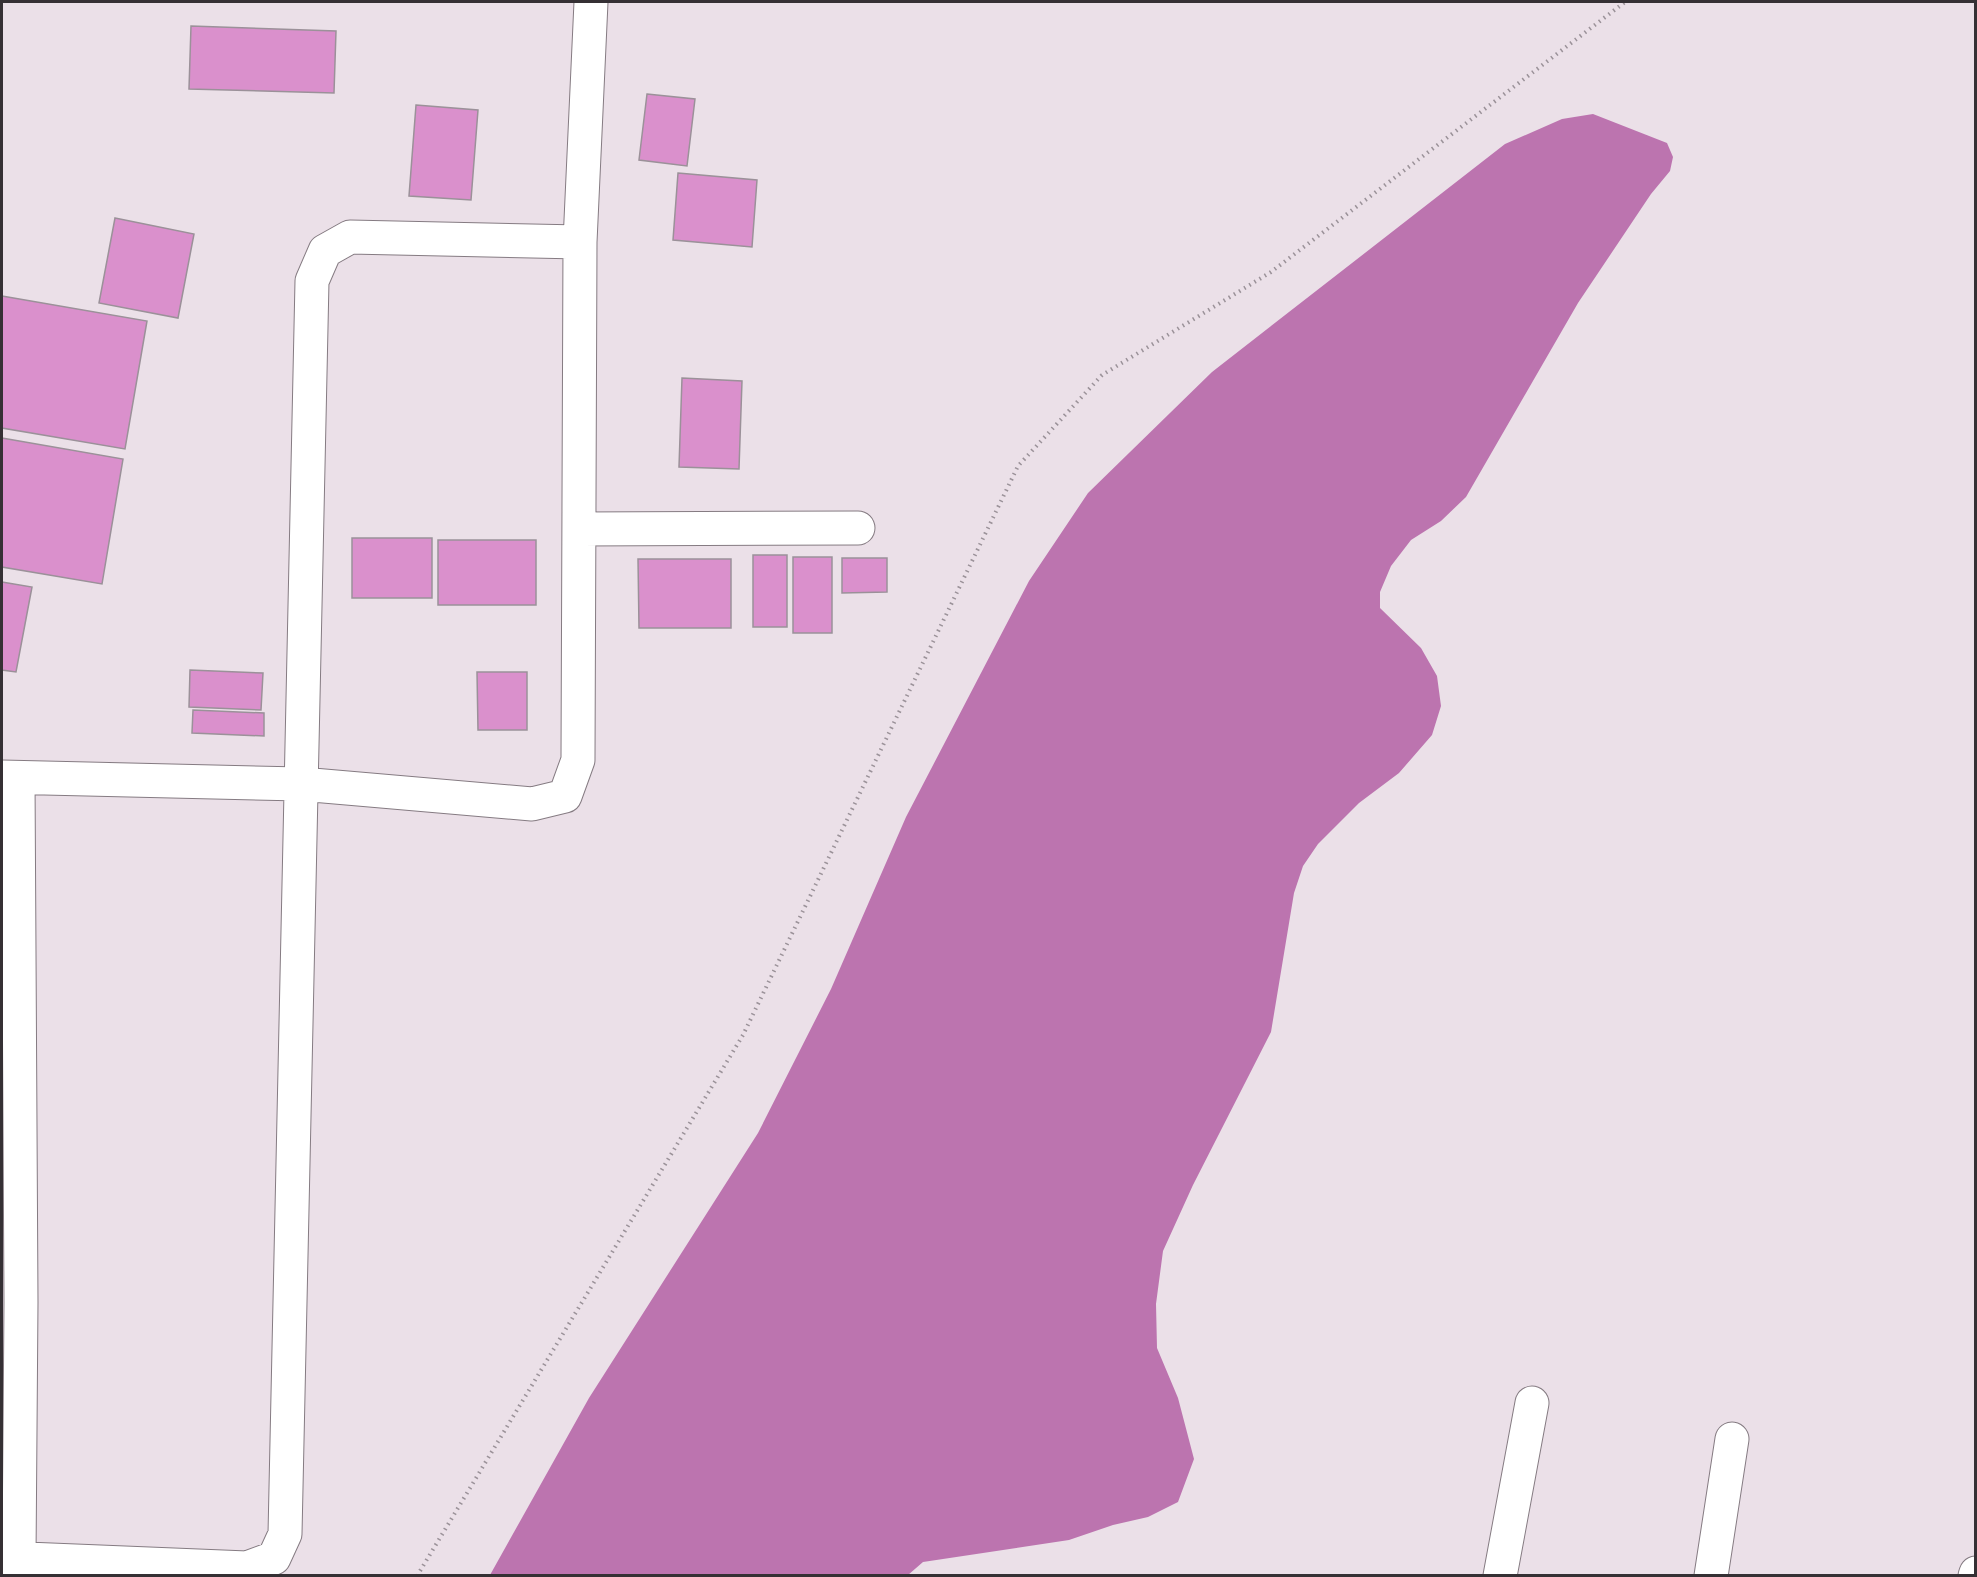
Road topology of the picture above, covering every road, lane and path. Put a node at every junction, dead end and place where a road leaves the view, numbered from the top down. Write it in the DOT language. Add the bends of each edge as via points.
graph roads {
  1 [pos="591,2"];
  2 [pos="1625,2"];
  3 [pos="580,242"];
  4 [pos="858,528"];
  5 [pos="579,529"];
  6 [pos="10,777"];
  7 [pos="301,784"];
  8 [pos="11,1302"];
  9 [pos="1532,1403"];
  10 [pos="1732,1439"];
  11 [pos="10,1558"];
  12 [pos="417,1575"];
  13 [pos="1500,1575"];
  14 [pos="1711,1575"];
  1 -- 3 [label="street"];
  2 -- 12 [label="path" via="1271,272 1102,375 1018,466 743,1035"];
  3 -- 5 [label="street"];
  3 -- 7 [label="street" via="350,237 325,251 312,281"];
  4 -- 5 [label="street"];
  5 -- 7 [label="street" via="578,760 565,796 532,804"];
  6 -- 7 [label="street"];
  6 -- 8 [label="street"];
  7 -- 11 [label="street" via="285,1534 274,1558 247,1568"];
  8 -- 11 [label="street"];
  9 -- 13 [label="street"];
  10 -- 14 [label="street"];
}
